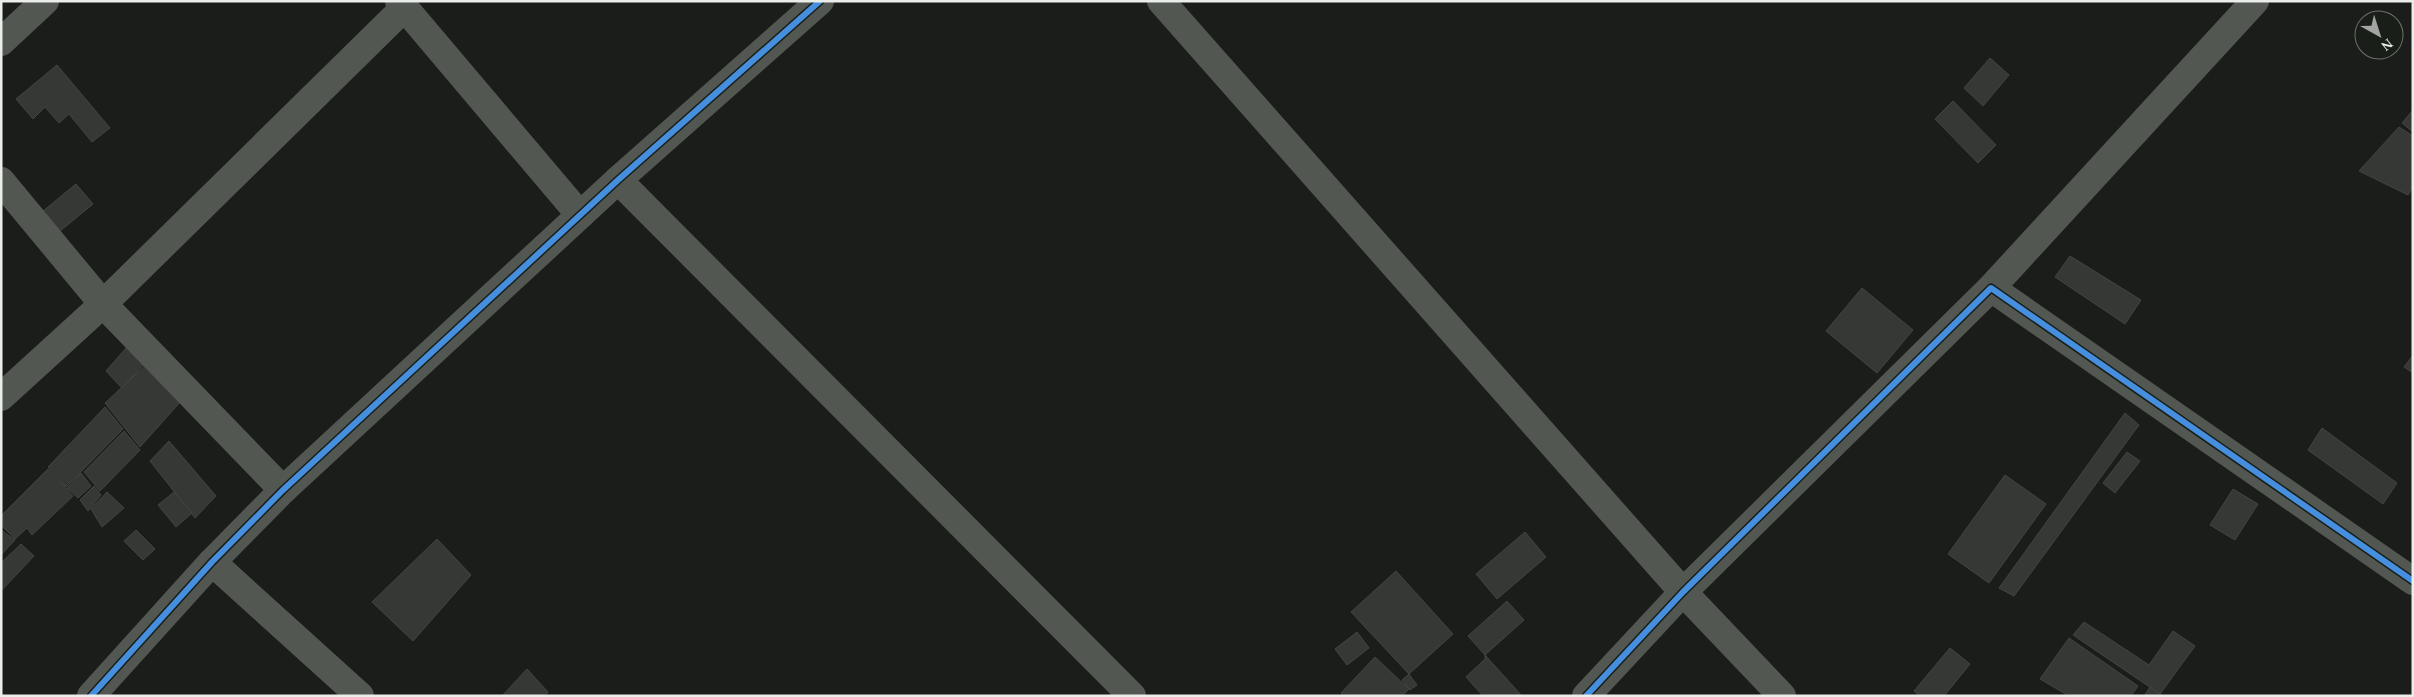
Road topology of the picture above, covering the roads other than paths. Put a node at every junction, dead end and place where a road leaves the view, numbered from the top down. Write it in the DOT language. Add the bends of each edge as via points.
graph roads {
  1 [pos="45,1"];
  2 [pos="820,1"];
  3 [pos="1161,1"];
  4 [pos="2255,1"];
  5 [pos="402,4"];
  6 [pos="1,42"];
  7 [pos="618,180"];
  8 [pos="1,181"];
  9 [pos="580,215"];
  10 [pos="1991,288"];
  11 [pos="103,304"];
  12 [pos="1,397"];
  13 [pos="283,490"];
  14 [pos="212,562"];
  15 [pos="2413,580"];
  16 [pos="1683,592"];
  17 [pos="91,696"];
  18 [pos="360,696"];
  19 [pos="1132,696"];
  20 [pos="1586,696"];
  21 [pos="1782,696"];
  1 -- 6 [label="street"];
  2 -- 7 [label="street"];
  3 -- 16 [label="street"];
  4 -- 10 [label="street"];
  5 -- 9 [label="street"];
  5 -- 11 [label="street"];
  7 -- 9 [label="street"];
  7 -- 19 [label="street"];
  8 -- 11 [label="street"];
  9 -- 13 [label="street"];
  10 -- 15 [label="street"];
  10 -- 16 [label="street"];
  11 -- 12 [label="street"];
  11 -- 13 [label="street"];
  13 -- 14 [label="street"];
  14 -- 17 [label="street"];
  14 -- 18 [label="street"];
  16 -- 20 [label="street"];
  16 -- 21 [label="street"];
}
